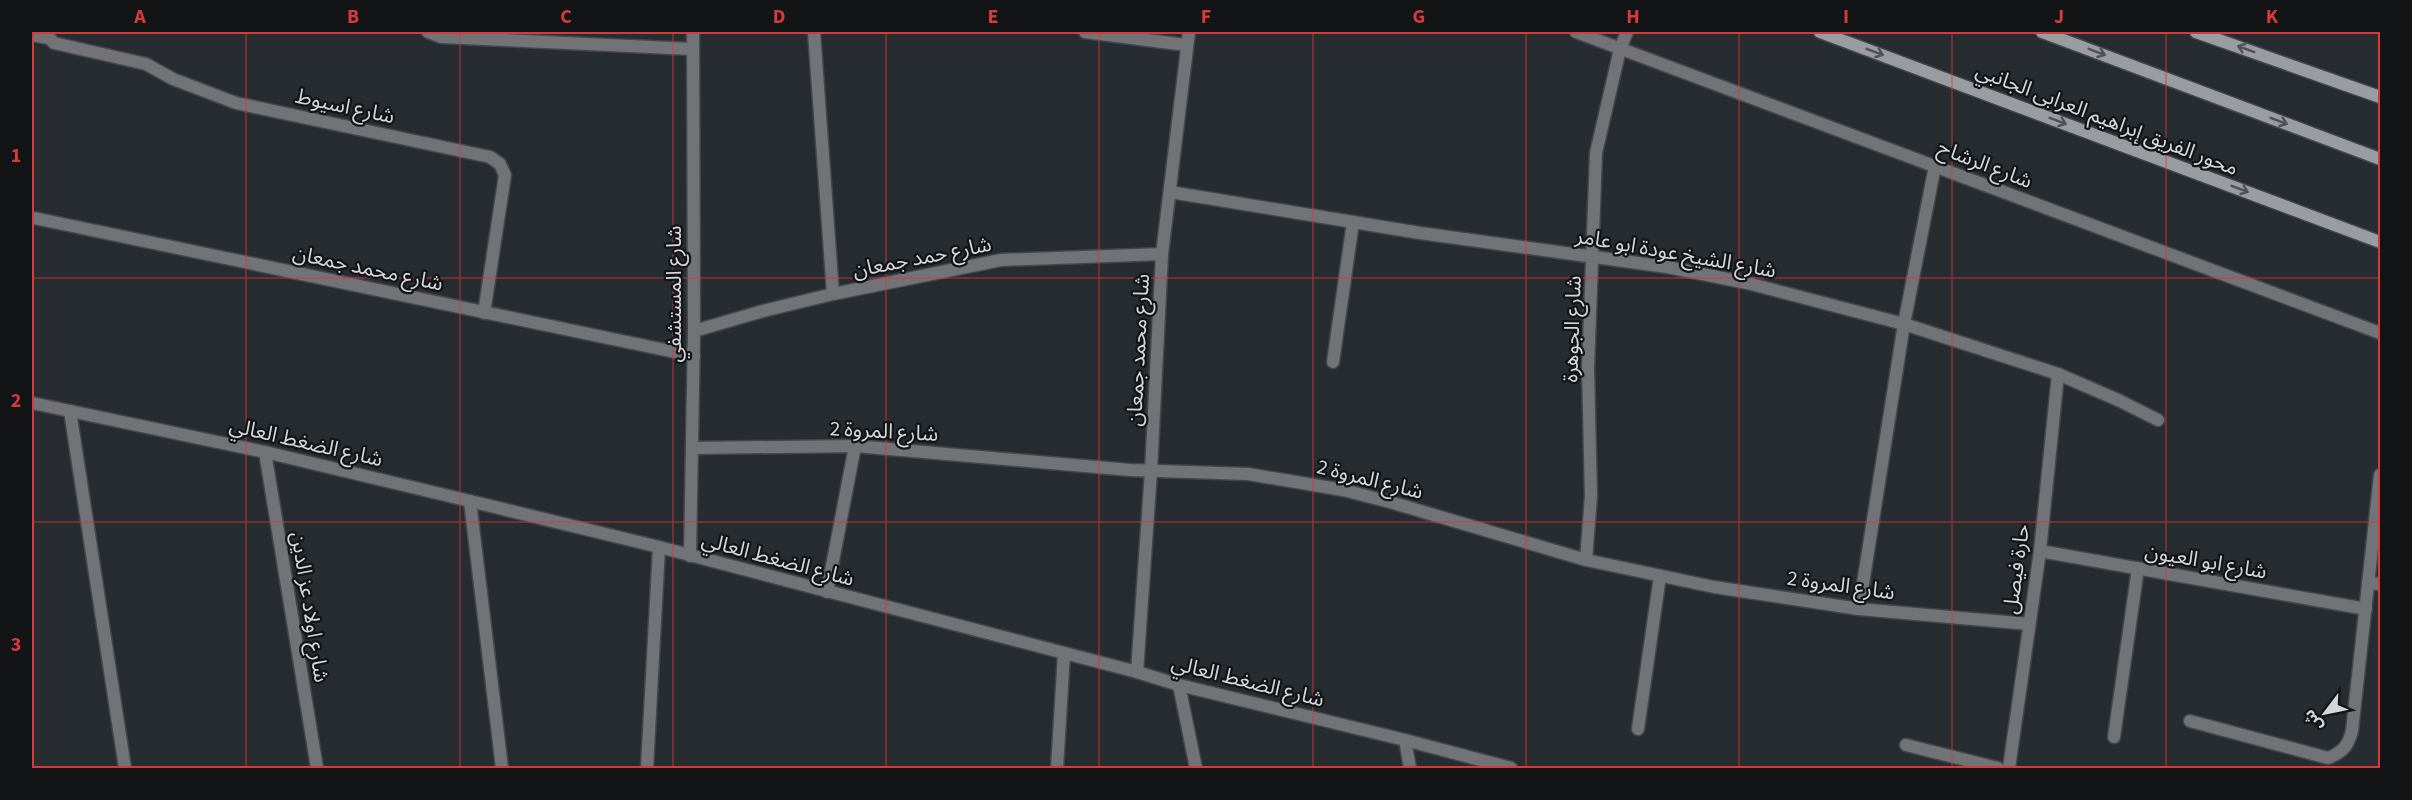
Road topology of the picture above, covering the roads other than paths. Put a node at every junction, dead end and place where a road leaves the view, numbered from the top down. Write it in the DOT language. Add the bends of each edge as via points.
graph roads {
  1 [pos="428,32"];
  2 [pos="693,32"];
  3 [pos="814,32"];
  4 [pos="1085,32"];
  5 [pos="1189,32"];
  6 [pos="1576,32"];
  7 [pos="1627,32"];
  8 [pos="1820,32"];
  9 [pos="2042,32"];
  10 [pos="2196,32"];
  11 [pos="32,35"];
  12 [pos="46,35"];
  13 [pos="1186,45"];
  14 [pos="692,49"];
  15 [pos="1620,50"];
  16 [pos="2380,97"];
  17 [pos="2380,159"];
  18 [pos="1935,166"];
  19 [pos="1170,192"];
  20 [pos="34,218"];
  21 [pos="1353,222"];
  22 [pos="2380,242"];
  23 [pos="1162,254"];
  24 [pos="1594,256"];
  25 [pos="833,294"];
  26 [pos="484,312"];
  27 [pos="1904,324"];
  28 [pos="694,331"];
  29 [pos="2380,333"];
  30 [pos="694,356"];
  31 [pos="1333,362"];
  32 [pos="2058,374"];
  33 [pos="32,403"];
  34 [pos="70,411"];
  35 [pos="2158,420"];
  36 [pos="855,446"];
  37 [pos="692,448"];
  38 [pos="265,452"];
  39 [pos="1151,471"];
  40 [pos="2380,475"];
  41 [pos="470,501"];
  42 [pos="659,547"];
  43 [pos="2040,551"];
  44 [pos="690,556"];
  45 [pos="1586,560"];
  46 [pos="2138,568"];
  47 [pos="1660,576"];
  48 [pos="2374,583"];
  49 [pos="827,592"];
  50 [pos="1859,609"];
  51 [pos="2366,609"];
  52 [pos="2029,624"];
  53 [pos="1064,653"];
  54 [pos="1137,672"];
  55 [pos="1179,685"];
  56 [pos="2190,721"];
  57 [pos="1638,729"];
  58 [pos="2114,737"];
  59 [pos="1405,740"];
  60 [pos="1906,745"];
  61 [pos="125,768"];
  62 [pos="317,768"];
  63 [pos="502,768"];
  64 [pos="647,768"];
  65 [pos="1057,768"];
  66 [pos="1196,768"];
  67 [pos="1410,768"];
  68 [pos="1511,768"];
  69 [pos="1998,768"];
  70 [pos="2009,768"];
  1 -- 14 [label="street" via="441,37"];
  2 -- 14 [label="street, شارع المستشفي"];
  3 -- 25 [label="street"];
  4 -- 13 [label="street"];
  5 -- 13 [label="street, شارع محمد جمعان"];
  6 -- 15 [label="street, شارع الرشاح"];
  7 -- 15 [label="street, شارع الجوهرة"];
  8 -- 22 [label="street, محور الفريق إبراهيم العرابى الجانبي, one-way"];
  9 -- 17 [label="street, one-way"];
  16 -- 10 [label="street, one-way"];
  11 -- 12 [label="street"];
  12 -- 26 [label="street, شارع اسيوط" via="54,43 146,64 173,79 236,103 490,158 500,164 505,175"];
  13 -- 19 [label="street, شارع محمد جمعان"];
  14 -- 28 [label="street, شارع المستشفي"];
  15 -- 18 [label="street, شارع الرشاح"];
  15 -- 24 [label="street, شارع الجوهرة" via="1596,153"];
  18 -- 27 [label="street"];
  18 -- 29 [label="street, شارع الرشاح"];
  19 -- 21 [label="street, شارع الشيخ عودة ابو عامر"];
  19 -- 23 [label="street, شارع محمد جمعان"];
  20 -- 26 [label="street, شارع محمد جمعان"];
  21 -- 24 [label="street, شارع الشيخ عودة ابو عامر"];
  21 -- 31 [label="street"];
  23 -- 25 [label="street, شارع حمد جمعان" via="1001,260"];
  23 -- 39 [label="street, شارع محمد جمعان"];
  24 -- 27 [label="street, شارع الشيخ عودة ابو عامر" via="1747,283"];
  24 -- 45 [label="street, شارع الجوهرة" via="1588,369 1591,496"];
  25 -- 28 [label="street, شارع حمد جمعان"];
  26 -- 30 [label="street, شارع محمد جمعان"];
  27 -- 32 [label="street, شارع الشيخ عودة ابو عامر"];
  27 -- 50 [label="street"];
  28 -- 30 [label="street, شارع المستشفي"];
  30 -- 37 [label="street, شارع المستشفي"];
  32 -- 35 [label="street, شارع الشيخ عودة ابو عامر"];
  32 -- 43 [label="street, حارة فيصل"];
  33 -- 34 [label="street, شارع الضغط العالي"];
  34 -- 38 [label="street, شارع الضغط العالي"];
  34 -- 61 [label="street"];
  36 -- 37 [label="street, شارع المروة 2"];
  36 -- 39 [label="street, شارع المروة 2"];
  36 -- 49 [label="street"];
  37 -- 44 [label="street, شارع المستشفي"];
  38 -- 41 [label="street, شارع الضغط العالي"];
  38 -- 62 [label="street, شارع اولاد عز الدين"];
  39 -- 45 [label="street, شارع المروة 2" via="1248,474 1343,490"];
  39 -- 54 [label="street, شارع محمد جمعان"];
  40 -- 48 [label="street"];
  41 -- 42 [label="street, شارع الضغط العالي"];
  41 -- 63 [label="street"];
  42 -- 44 [label="street, شارع الضغط العالي"];
  42 -- 64 [label="street"];
  43 -- 46 [label="street, شارع ابو العيون"];
  43 -- 52 [label="street, حارة فيصل"];
  44 -- 49 [label="street, شارع الضغط العالي"];
  45 -- 47 [label="street, شارع المروة 2"];
  46 -- 51 [label="street, شارع ابو العيون"];
  46 -- 58 [label="street"];
  47 -- 50 [label="street, شارع المروة 2"];
  47 -- 57 [label="street"];
  48 -- 51 [label="street"];
  49 -- 53 [label="street, شارع الضغط العالي"];
  50 -- 52 [label="street, شارع المروة 2"];
  51 -- 56 [label="street" via="2352,731 2349,744 2340,753 2328,758"];
  52 -- 70 [label="street, حارة فيصل"];
  53 -- 54 [label="street, شارع الضغط العالي"];
  53 -- 65 [label="street"];
  54 -- 55 [label="street, شارع الضغط العالي"];
  55 -- 59 [label="street, شارع الضغط العالي"];
  55 -- 66 [label="street"];
  59 -- 67 [label="street"];
  59 -- 68 [label="street, شارع الضغط العالي"];
  60 -- 69 [label="street"];
}
